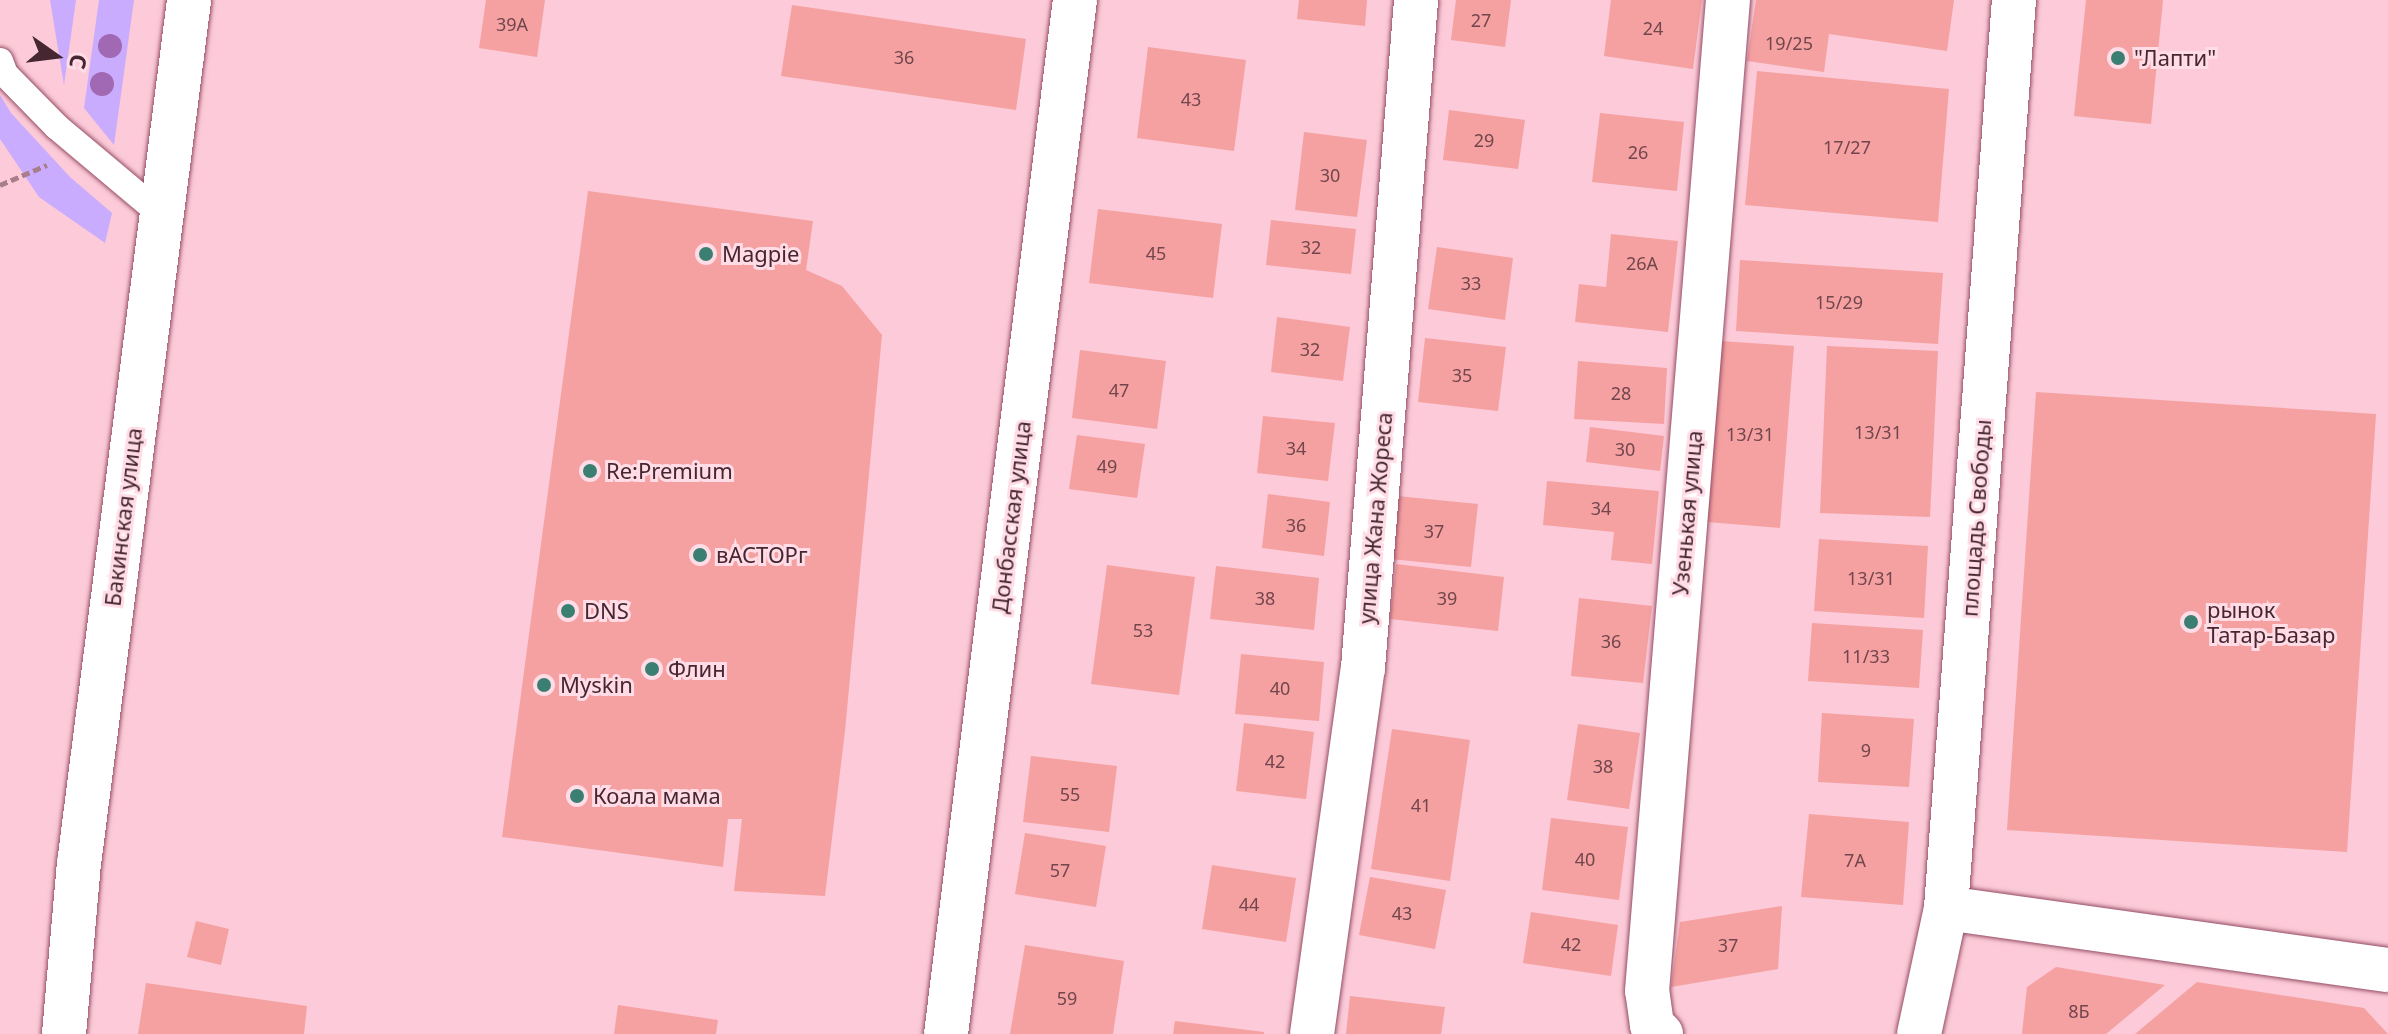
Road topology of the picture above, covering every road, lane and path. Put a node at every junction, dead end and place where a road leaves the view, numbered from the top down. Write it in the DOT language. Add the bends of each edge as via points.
graph roads {
  1 [pos="189,0"];
  2 [pos="1075,0"];
  3 [pos="1416,0"];
  4 [pos="1728,0"];
  5 [pos="2014,0"];
  6 [pos="0,61"];
  7 [pos="81,150"];
  8 [pos="0,185"];
  9 [pos="162,215"];
  10 [pos="1946,908"];
  11 [pos="2388,970"];
  12 [pos="1656,1030"];
  13 [pos="64,1034"];
  14 [pos="946,1034"];
  15 [pos="1312,1034"];
  16 [pos="1919,1034"];
  1 -- 9 [label="street, Бакинская улица"];
  2 -- 14 [label="street, Донбасская улица"];
  3 -- 15 [label="street, улица Жана Жореса" via="1363,668"];
  4 -- 12 [label="street, Узенькая улица" via="1647,991"];
  5 -- 10 [label="street, площадь Свободы"];
  6 -- 7 [label="lane" via="5,74"];
  7 -- 8 [label="path"];
  7 -- 9 [label="lane"];
  9 -- 13 [label="street, Бакинская улица" via="79,864"];
  10 -- 11 [label="street"];
  10 -- 16 [label="street, площадь Свободы"];
}
